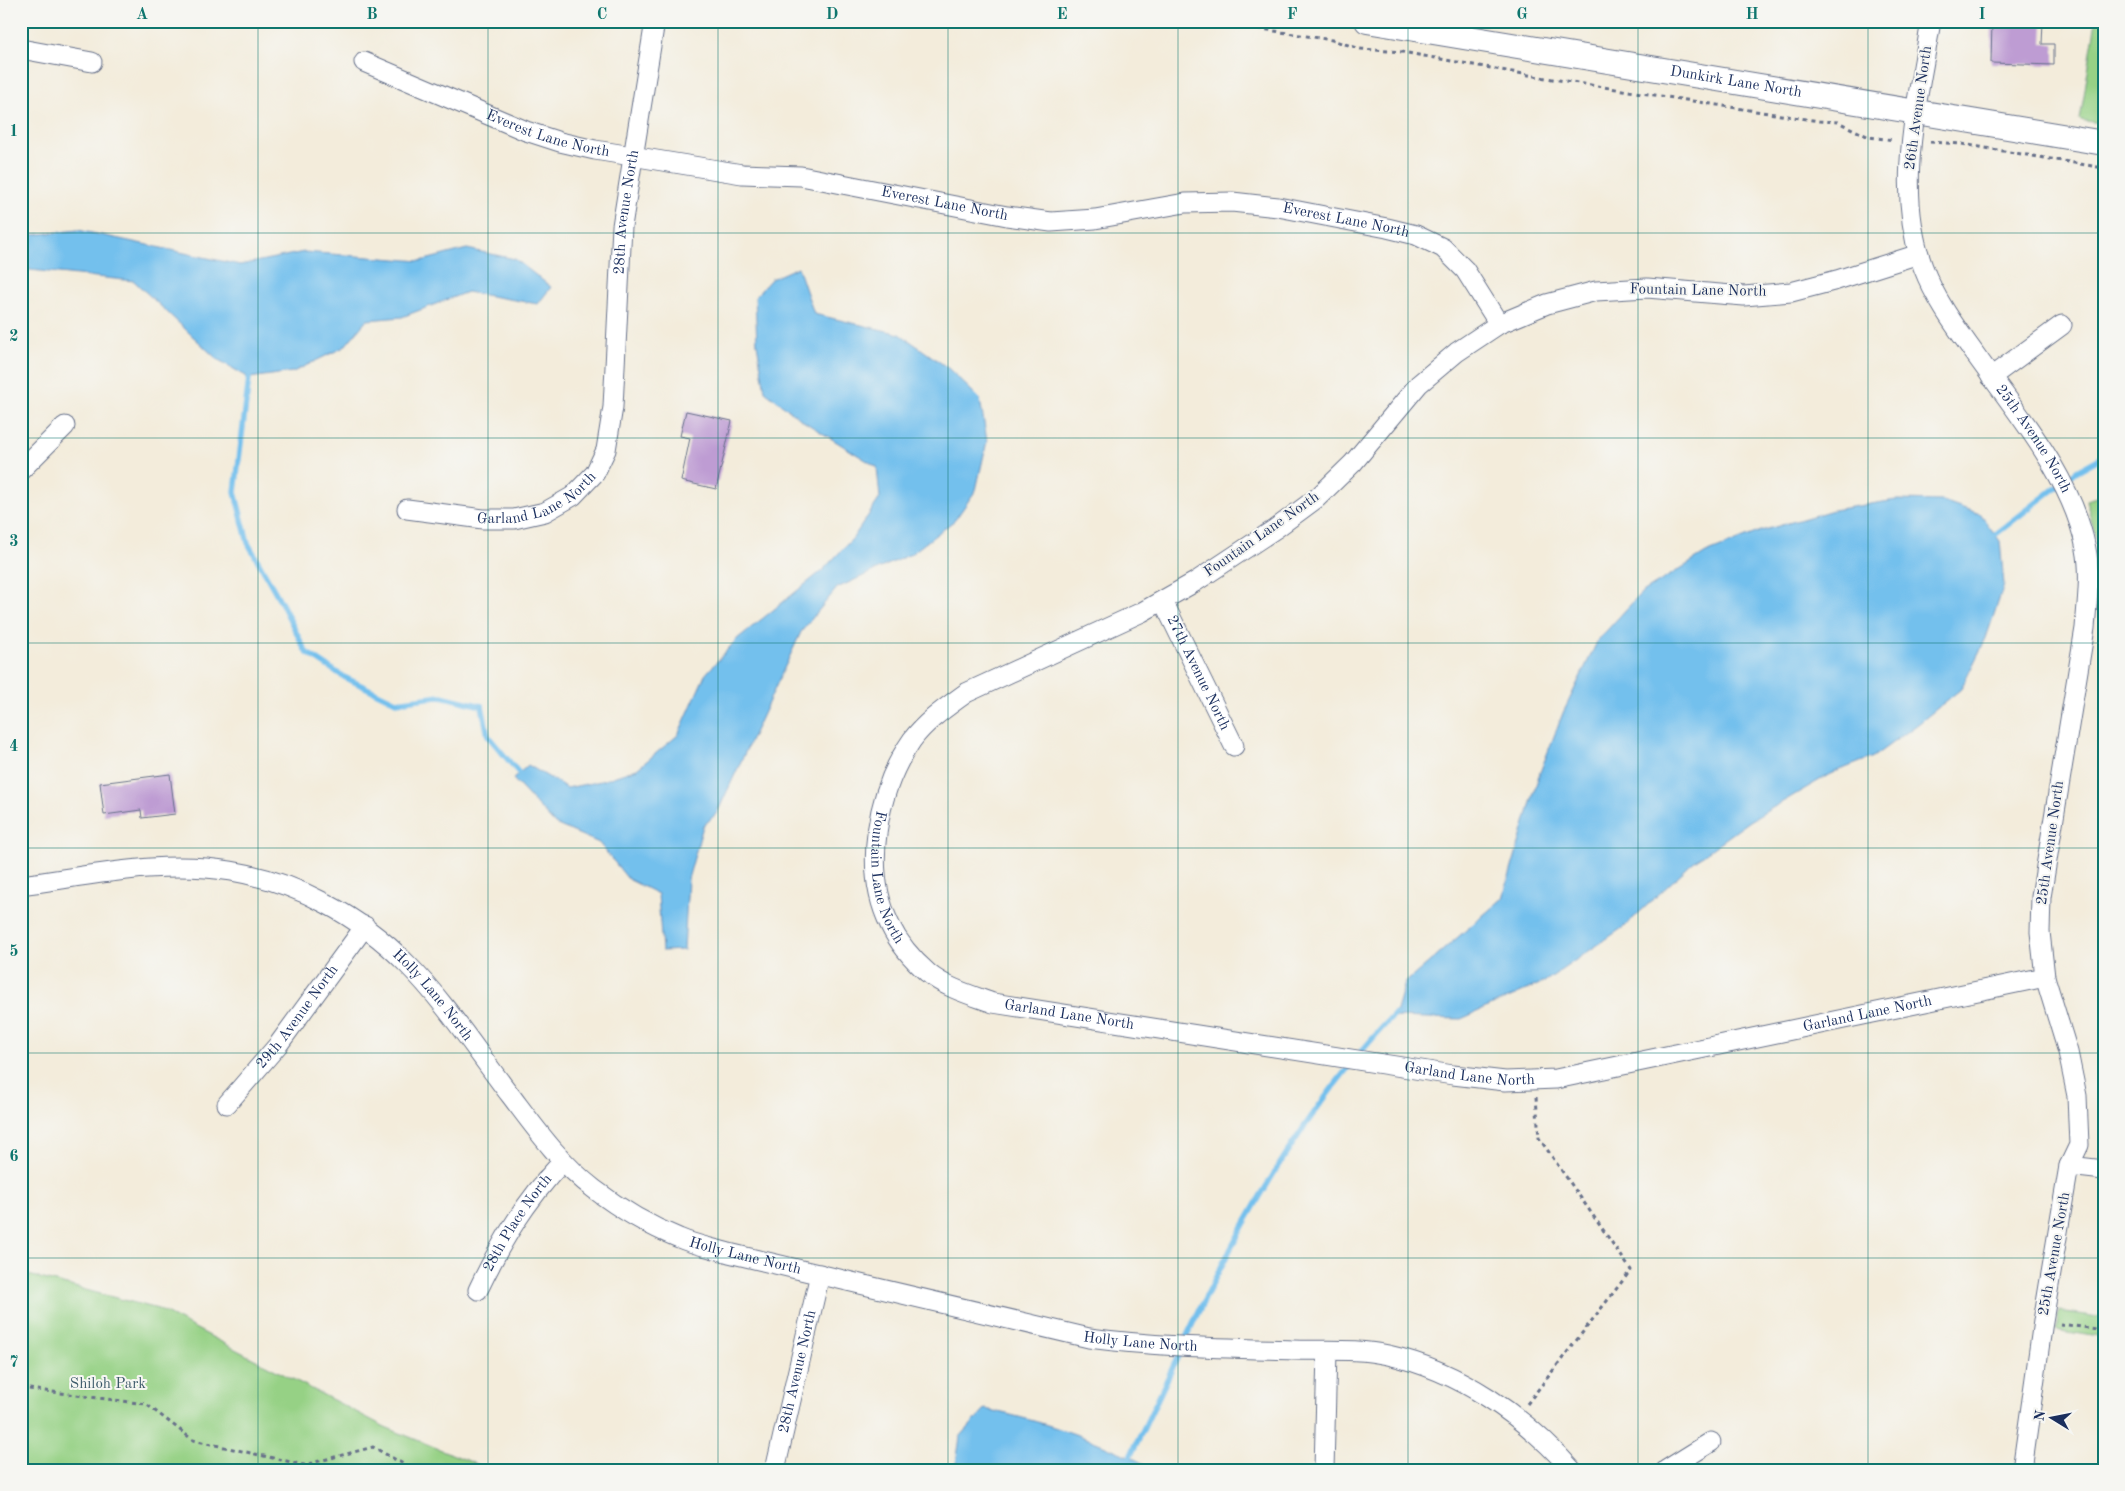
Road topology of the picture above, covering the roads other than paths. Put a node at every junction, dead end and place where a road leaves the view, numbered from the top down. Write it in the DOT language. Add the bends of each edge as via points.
graph roads {
  1 [pos="654,21"];
  2 [pos="1367,21"];
  3 [pos="1931,21"];
  4 [pos="21,49"];
  5 [pos="92,62"];
  6 [pos="364,62"];
  7 [pos="1917,112"];
  8 [pos="2104,143"];
  9 [pos="633,156"];
  10 [pos="1919,254"];
  11 [pos="1499,324"];
  12 [pos="2062,325"];
  13 [pos="1992,377"];
  14 [pos="613,406"];
  15 [pos="65,426"];
  16 [pos="21,470"];
  17 [pos="407,509"];
  18 [pos="1163,601"];
  19 [pos="1234,746"];
  20 [pos="21,885"];
  21 [pos="365,926"];
  22 [pos="905,950"];
  23 [pos="2045,977"];
  24 [pos="227,1104"];
  25 [pos="563,1162"];
  26 [pos="2069,1166"];
  27 [pos="2104,1170"];
  28 [pos="820,1274"];
  29 [pos="478,1290"];
  30 [pos="1327,1351"];
  31 [pos="1711,1442"];
  32 [pos="775,1470"];
  33 [pos="1324,1470"];
  34 [pos="1572,1470"];
  35 [pos="1666,1470"];
  36 [pos="2022,1470"];
  1 -- 9 [label="street, 28th Avenue North"];
  2 -- 7 [label="street, Dunkirk Lane North"];
  3 -- 7 [label="street, 26th Avenue North"];
  4 -- 5 [label="street"];
  6 -- 9 [label="street, Everest Lane North" via="526,131 560,142"];
  7 -- 8 [label="street, Dunkirk Lane North"];
  7 -- 10 [label="street, 26th Avenue North" via="1908,188"];
  9 -- 11 [label="street, Everest Lane North" via="742,174 801,176 1051,222 1095,219 1185,203 1232,202 1315,214 1416,234 1443,248 1465,270"];
  9 -- 14 [label="street, 28th Avenue North" via="622,226"];
  10 -- 11 [label="street, Fountain Lane North" via="1791,292 1744,296 1647,288 1596,291 1547,304"];
  10 -- 13 [label="street, 25th Avenue North" via="1940,304"];
  11 -- 18 [label="street, Fountain Lane North" via="1457,352 1419,384 1353,463 1317,498"];
  12 -- 13 [label="street"];
  13 -- 23 [label="street, 25th Avenue North" via="2060,476 2076,512 2086,550 2085,628 2041,897 2040,932"];
  14 -- 17 [label="street, Garland Lane North" via="606,450 595,473 573,496 545,512 514,519 483,519"];
  15 -- 16 [label="street"];
  18 -- 19 [label="street, 27th Avenue North"];
  18 -- 22 [label="street, Fountain Lane North" via="966,693 938,713 913,739 894,767 876,835 879,894 889,924"];
  20 -- 21 [label="street, Holly Lane North" via="180,867 231,870 280,883 326,903"];
  21 -- 24 [label="street, 29th Avenue North" via="278,1046"];
  21 -- 25 [label="street, Holly Lane North" via="407,964 439,1001"];
  22 -- 23 [label="street, Garland Lane North" via="929,974 960,992 993,1003 1505,1081 1556,1079"];
  23 -- 26 [label="street, 25th Avenue North" via="2068,1052 2077,1096 2079,1145"];
  25 -- 28 [label="street, Holly Lane North" via="592,1188 634,1216 680,1239"];
  25 -- 29 [label="street, 28th Place North" via="516,1219"];
  26 -- 27 [label="street"];
  26 -- 36 [label="street, 25th Avenue North"];
  28 -- 30 [label="street, Holly Lane North" via="1089,1338 1140,1345"];
  28 -- 32 [label="street, 28th Avenue North"];
  30 -- 33 [label="street"];
  30 -- 34 [label="street, Holly Lane North" via="1386,1354 1455,1377 1516,1418"];
  31 -- 35 [label="street"];
}
